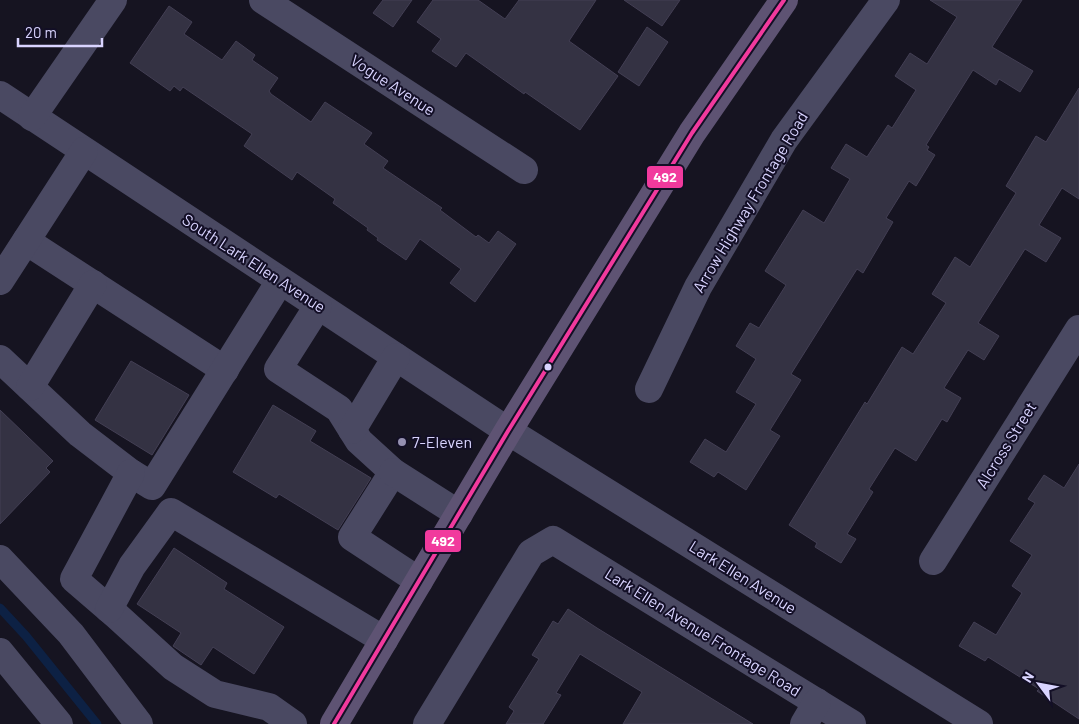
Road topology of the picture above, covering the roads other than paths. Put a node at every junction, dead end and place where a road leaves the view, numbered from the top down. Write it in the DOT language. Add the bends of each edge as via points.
graph roads {
  1 [pos="113,0"];
  2 [pos="263,0"];
  3 [pos="784,0"];
  4 [pos="886,0"];
  5 [pos="0,95"];
  6 [pos="32,117"];
  7 [pos="84,151"];
  8 [pos="524,170"];
  9 [pos="26,241"];
  10 [pos="0,281"];
  11 [pos="280,281"];
  12 [pos="93,284"];
  13 [pos="318,306"];
  14 [pos="1079,329"];
  15 [pos="396,357"];
  16 [pos="0,359"];
  17 [pos="224,370"];
  18 [pos="30,387"];
  19 [pos="649,389"];
  20 [pos="352,430"];
  21 [pos="508,431"];
  22 [pos="393,472"];
  23 [pos="131,473"];
  24 [pos="459,514"];
  25 [pos="0,559"];
  26 [pos="933,561"];
  27 [pos="419,582"];
  28 [pos="109,609"];
  29 [pos="384,640"];
  30 [pos="0,652"];
  31 [pos="811,713"];
  32 [pos="59,724"];
  33 [pos="139,724"];
  34 [pos="293,724"];
  35 [pos="334,724"];
  36 [pos="427,724"];
  37 [pos="852,724"];
  38 [pos="979,724"];
  1 -- 6 [label="street"];
  2 -- 8 [label="street, Vogue Avenue"];
  3 -- 21 [label="main road" via="692,134"];
  4 -- 19 [label="street, Arrow Highway Frontage Road" via="784,140 698,287"];
  5 -- 6 [label="street, South Lark Ellen Avenue"];
  6 -- 7 [label="street, South Lark Ellen Avenue"];
  7 -- 9 [label="street"];
  7 -- 11 [label="street, South Lark Ellen Avenue"];
  9 -- 10 [label="street"];
  9 -- 12 [label="street"];
  11 -- 13 [label="street, South Lark Ellen Avenue"];
  11 -- 17 [label="street"];
  12 -- 17 [label="street"];
  12 -- 18 [label="street"];
  13 -- 15 [label="street, South Lark Ellen Avenue"];
  13 -- 20 [label="street" via="278,369 339,409"];
  14 -- 26 [label="street, Alcross Street"];
  15 -- 20 [label="street"];
  15 -- 21 [label="street, South Lark Ellen Avenue"];
  16 -- 18 [label="street"];
  17 -- 23 [label="street" via="152,486"];
  18 -- 23 [label="street" via="80,434"];
  20 -- 22 [label="street" via="359,441"];
  21 -- 24 [label="main road"];
  21 -- 38 [label="street, Lark Ellen Avenue"];
  22 -- 24 [label="street"];
  22 -- 27 [label="street" via="352,537"];
  23 -- 28 [label="street" via="74,579"];
  24 -- 27 [label="main road"];
  25 -- 33 [label="street" via="71,634"];
  27 -- 29 [label="main road"];
  28 -- 29 [label="street" via="132,566 171,512"];
  28 -- 34 [label="street" via="173,667 215,694 269,707"];
  29 -- 35 [label="main road"];
  30 -- 32 [label="street"];
  31 -- 36 [label="street, Lark Ellen Avenue Frontage Road" via="553,540 531,552"];
  31 -- 37 [label="street, Lark Ellen Avenue Frontage Road"];
}
